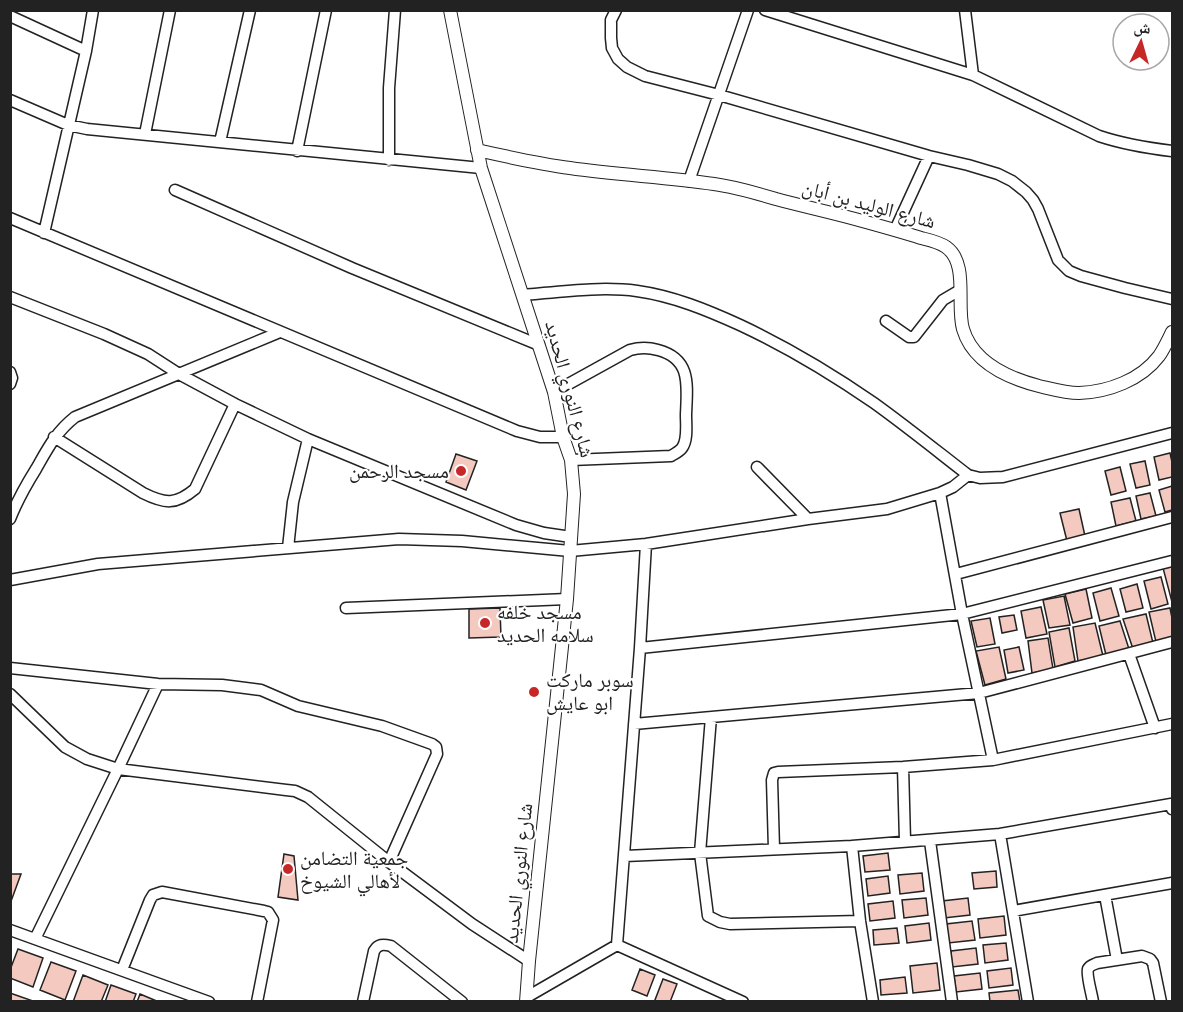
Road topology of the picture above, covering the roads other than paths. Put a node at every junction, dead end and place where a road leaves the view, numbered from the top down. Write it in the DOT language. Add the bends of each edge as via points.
graph roads {
  1 [pos="93,10"];
  2 [pos="170,10"];
  3 [pos="250,10"];
  4 [pos="326,10"];
  5 [pos="395,10"];
  6 [pos="450,10"];
  7 [pos="616,10"];
  8 [pos="748,10"];
  9 [pos="765,10"];
  10 [pos="965,10"];
  11 [pos="10,16"];
  12 [pos="86,51"];
  13 [pos="973,75"];
  14 [pos="719,95"];
  15 [pos="10,100"];
  16 [pos="68,124"];
  17 [pos="145,134"];
  18 [pos="220,142"];
  19 [pos="477,150"];
  20 [pos="297,151"];
  21 [pos="1173,151"];
  22 [pos="929,156"];
  23 [pos="389,160"];
  24 [pos="481,168"];
  25 [pos="689,181"];
  26 [pos="175,190"];
  27 [pos="10,218"];
  28 [pos="895,230"];
  29 [pos="44,233"];
  30 [pos="960,290"];
  31 [pos="523,295"];
  32 [pos="10,297"];
  33 [pos="1173,298"];
  34 [pos="886,321"];
  35 [pos="280,332"];
  36 [pos="1173,332"];
  37 [pos="539,345"];
  38 [pos="10,372"];
  39 [pos="179,374"];
  40 [pos="10,384"];
  41 [pos="554,392"];
  42 [pos="235,405"];
  43 [pos="1173,433"];
  44 [pos="54,437"];
  45 [pos="563,437"];
  46 [pos="308,439"];
  47 [pos="571,460"];
  48 [pos="757,467"];
  49 [pos="968,475"];
  50 [pos="940,493"];
  51 [pos="14,496"];
  52 [pos="1173,517"];
  53 [pos="10,519"];
  54 [pos="808,519"];
  55 [pos="571,537"];
  56 [pos="646,544"];
  57 [pos="288,548"];
  58 [pos="570,550"];
  59 [pos="1173,561"];
  60 [pos="956,574"];
  61 [pos="10,580"];
  62 [pos="567,599"];
  63 [pos="346,608"];
  64 [pos="962,614"];
  65 [pos="1173,642"];
  66 [pos="640,648"];
  67 [pos="1129,654"];
  68 [pos="10,668"];
  69 [pos="158,684"];
  70 [pos="979,693"];
  71 [pos="10,694"];
  72 [pos="711,717"];
  73 [pos="634,723"];
  74 [pos="1173,724"];
  75 [pos="1155,728"];
  76 [pos="993,760"];
  77 [pos="903,767"];
  78 [pos="118,770"];
  79 [pos="1173,808"];
  80 [pos="1000,834"];
  81 [pos="905,841"];
  82 [pos="930,841"];
  83 [pos="852,846"];
  84 [pos="774,849"];
  85 [pos="700,853"];
  86 [pos="625,856"];
  87 [pos="389,862"];
  88 [pos="1173,883"];
  89 [pos="1105,895"];
  90 [pos="1012,911"];
  91 [pos="861,921"];
  92 [pos="10,930"];
  93 [pos="35,939"];
  94 [pos="617,945"];
  95 [pos="1117,960"];
  96 [pos="529,961"];
  97 [pos="122,970"];
  98 [pos="527,1000"];
  99 [pos="208,1002"];
  100 [pos="257,1002"];
  101 [pos="363,1002"];
  102 [pos="462,1002"];
  103 [pos="743,1002"];
  104 [pos="873,1002"];
  105 [pos="952,1002"];
  106 [pos="1028,1002"];
  107 [pos="1093,1002"];
  108 [pos="1161,1002"];
  1 -- 12 [label="street"];
  2 -- 17 [label="street"];
  3 -- 18 [label="street"];
  4 -- 20 [label="street"];
  5 -- 23 [label="street"];
  6 -- 19 [label="street, شارع النوري الحديد"];
  7 -- 14 [label="street" via="611,38 622,63 645,76"];
  8 -- 14 [label="street"];
  9 -- 13 [label="street"];
  10 -- 13 [label="street"];
  11 -- 12 [label="street"];
  12 -- 16 [label="street"];
  13 -- 21 [label="street" via="1099,135 1121,143"];
  14 -- 22 [label="street"];
  14 -- 25 [label="street"];
  15 -- 16 [label="street"];
  16 -- 17 [label="street"];
  16 -- 29 [label="street"];
  17 -- 18 [label="street"];
  18 -- 20 [label="street"];
  19 -- 24 [label="street, شارع النوري الحديد"];
  19 -- 25 [label="street, شارع الوليد بن أبان" via="568,168"];
  20 -- 23 [label="street"];
  22 -- 28 [label="street"];
  22 -- 33 [label="street" via="998,174 1026,192 1038,209 1058,260 1069,271"];
  23 -- 24 [label="street"];
  24 -- 31 [label="street, شارع النوري الحديد"];
  25 -- 28 [label="street, شارع الوليد بن أبان" via="743,189"];
  26 -- 37 [label="street"];
  27 -- 29 [label="street"];
  28 -- 30 [label="street, شارع الوليد بن أبان" via="939,243 951,252 959,267"];
  29 -- 35 [label="street"];
  30 -- 34 [label="street" via="943,300 914,337"];
  30 -- 36 [label="street, شارع الوليد بن أبان" via="963,329 979,355 1013,378 1067,392 1102,390 1139,375 1159,356"];
  31 -- 37 [label="street, شارع النوري الحديد"];
  31 -- 49 [label="street" via="608,289 663,296 696,306 766,338 836,377"];
  32 -- 39 [label="street" via="148,354"];
  35 -- 39 [label="street"];
  35 -- 45 [label="street" via="518,431 540,437"];
  37 -- 41 [label="street, شارع النوري الحديد"];
  38 -- 40 [label="street"];
  39 -- 42 [label="street"];
  39 -- 44 [label="street" via="84,412"];
  41 -- 45 [label="street, شارع النوري الحديد"];
  41 -- 47 [label="street" via="637,348 667,352 683,366 686,435 682,448 670,456"];
  42 -- 44 [label="street" via="195,489 175,501 143,493"];
  42 -- 46 [label="street"];
  43 -- 49 [label="street" via="1003,477"];
  44 -- 51 [label="street"];
  45 -- 47 [label="street, شارع النوري الحديد"];
  46 -- 55 [label="street" via="516,525"];
  46 -- 57 [label="street" via="293,502"];
  47 -- 55 [label="street, شارع النوري الحديد"];
  48 -- 54 [label="street"];
  49 -- 50 [label="street"];
  50 -- 54 [label="street" via="887,509"];
  50 -- 60 [label="street"];
  51 -- 53 [label="street"];
  52 -- 60 [label="street"];
  54 -- 56 [label="street"];
  55 -- 58 [label="street, شارع النوري الحديد"];
  56 -- 58 [label="street"];
  56 -- 66 [label="street"];
  57 -- 58 [label="street" via="399,539"];
  57 -- 61 [label="street" via="98,564"];
  58 -- 62 [label="street, شارع النوري الحديد"];
  59 -- 64 [label="street"];
  60 -- 64 [label="street"];
  62 -- 63 [label="street"];
  62 -- 96 [label="street, شارع النوري الحديد"];
  64 -- 66 [label="street"];
  64 -- 70 [label="street"];
  65 -- 67 [label="street"];
  66 -- 73 [label="street"];
  67 -- 70 [label="street"];
  67 -- 75 [label="street"];
  68 -- 69 [label="street"];
  69 -- 78 [label="street"];
  69 -- 87 [label="street" via="261,690 298,706 381,726 436,747 437,754"];
  70 -- 72 [label="street"];
  70 -- 76 [label="street"];
  71 -- 78 [label="street" via="65,747"];
  72 -- 73 [label="street"];
  72 -- 85 [label="street"];
  73 -- 86 [label="street"];
  74 -- 75 [label="street"];
  75 -- 76 [label="street"];
  76 -- 77 [label="street"];
  77 -- 81 [label="street"];
  77 -- 84 [label="street" via="774,773"];
  78 -- 87 [label="street" via="302,793"];
  78 -- 93 [label="street"];
  79 -- 80 [label="street" via="1171,804"];
  80 -- 82 [label="street"];
  80 -- 90 [label="street"];
  81 -- 82 [label="street"];
  81 -- 83 [label="street"];
  82 -- 105 [label="street"];
  83 -- 84 [label="street"];
  83 -- 91 [label="street"];
  84 -- 85 [label="street"];
  85 -- 86 [label="street"];
  85 -- 91 [label="street" via="708,916 720,922"];
  86 -- 94 [label="street"];
  87 -- 96 [label="street"];
  88 -- 89 [label="street"];
  89 -- 90 [label="street"];
  89 -- 95 [label="street"];
  90 -- 106 [label="street"];
  91 -- 104 [label="street"];
  92 -- 93 [label="street"];
  93 -- 97 [label="street"];
  94 -- 98 [label="street"];
  94 -- 103 [label="street"];
  95 -- 107 [label="street" via="1097,963 1088,969"];
  95 -- 108 [label="street" via="1142,956 1150,959"];
  96 -- 98 [label="street, شارع النوري الحديد"];
  97 -- 99 [label="street"];
  97 -- 100 [label="street" via="156,893 264,910 273,920"];
  101 -- 102 [label="street" via="374,951 385,945"];
}
